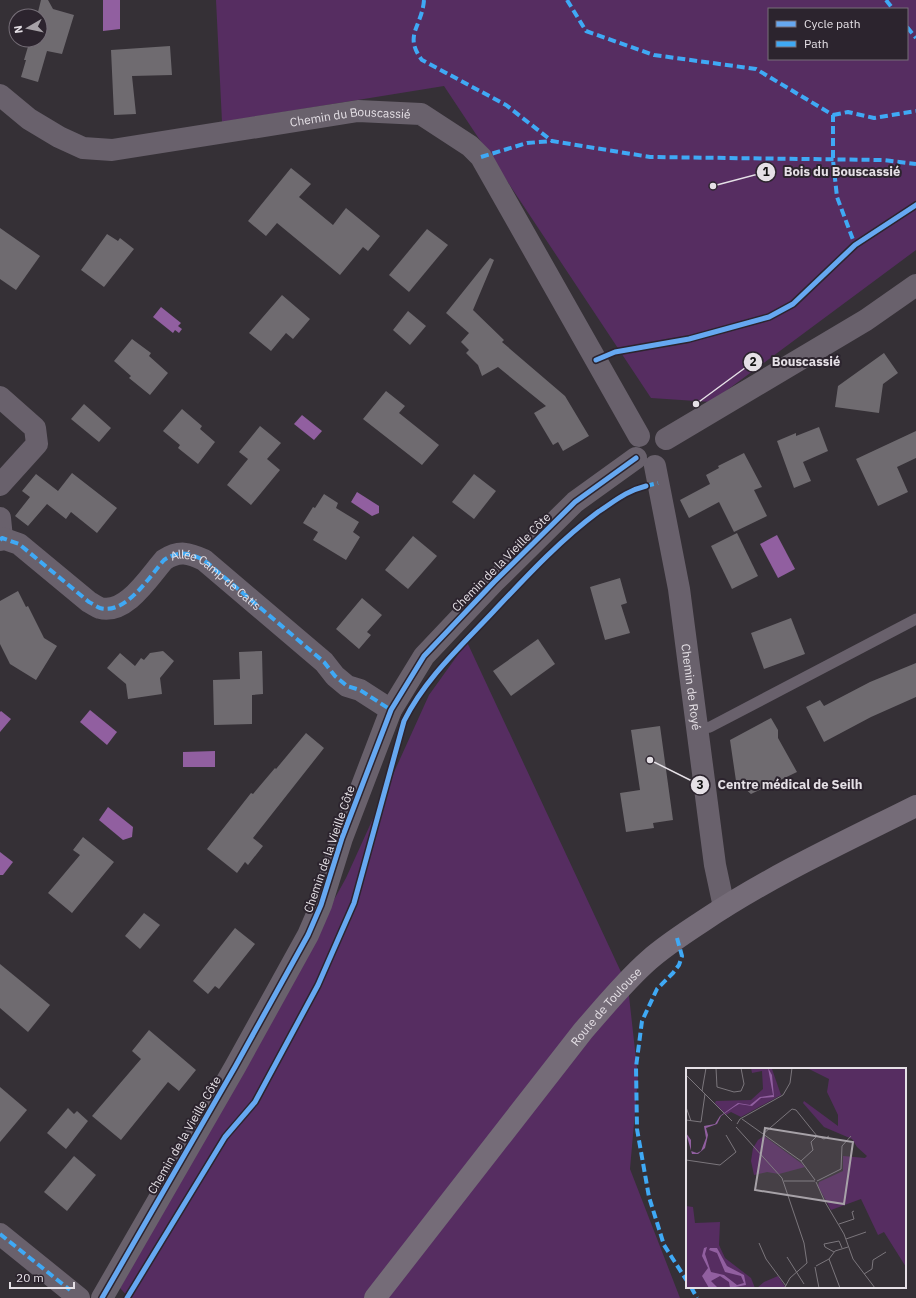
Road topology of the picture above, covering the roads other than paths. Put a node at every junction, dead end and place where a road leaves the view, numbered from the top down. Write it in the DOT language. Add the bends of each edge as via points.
graph roads {
  1 [pos="0,95"];
  2 [pos="916,285"];
  3 [pos="0,397"];
  4 [pos="639,436"];
  5 [pos="666,439"];
  6 [pos="636,458"];
  7 [pos="655,466"];
  8 [pos="0,485"];
  9 [pos="1,532"];
  10 [pos="916,619"];
  11 [pos="391,710"];
  12 [pos="698,729"];
  13 [pos="916,806"];
  14 [pos="724,907"];
  15 [pos="0,1234"];
  16 [pos="79,1298"];
  17 [pos="102,1298"];
  18 [pos="375,1298"];
  1 -- 4 [label="street, Chemin du Bouscassié" via="29,119 59,137 83,148 112,150 358,111 421,114 470,146 481,157"];
  2 -- 5 [label="street" via="866,320"];
  3 -- 8 [label="street" via="35,428 37,444"];
  4 -- 5 [label="street" via="653,431 661,433"];
  4 -- 6 [label="street" via="634,442"];
  5 -- 7 [label="street" via="669,445 667,459"];
  6 -- 7 [label="street" via="644,465"];
  6 -- 11 [label="street, Chemin de la Vieille Côte" via="575,502 494,582 424,656"];
  7 -- 12 [label="street, Chemin de Royé" via="679,589"];
  9 -- 11 [label="street, Allée Camp de Catis" via="100,608 123,605 170,556 188,553 204,560 324,662 347,686 360,690"];
  10 -- 12 [label="lane" via="710,727"];
  11 -- 17 [label="street, Chemin de la Vieille Côte" via="308,935"];
  12 -- 14 [label="street, Chemin de Royé" via="715,865"];
  13 -- 14 [label="main road, Route de Toulouse" via="784,873"];
  14 -- 18 [label="main road, Route de Toulouse" via="650,959 619,989 583,1031"];
  15 -- 16 [label="street"];
}
